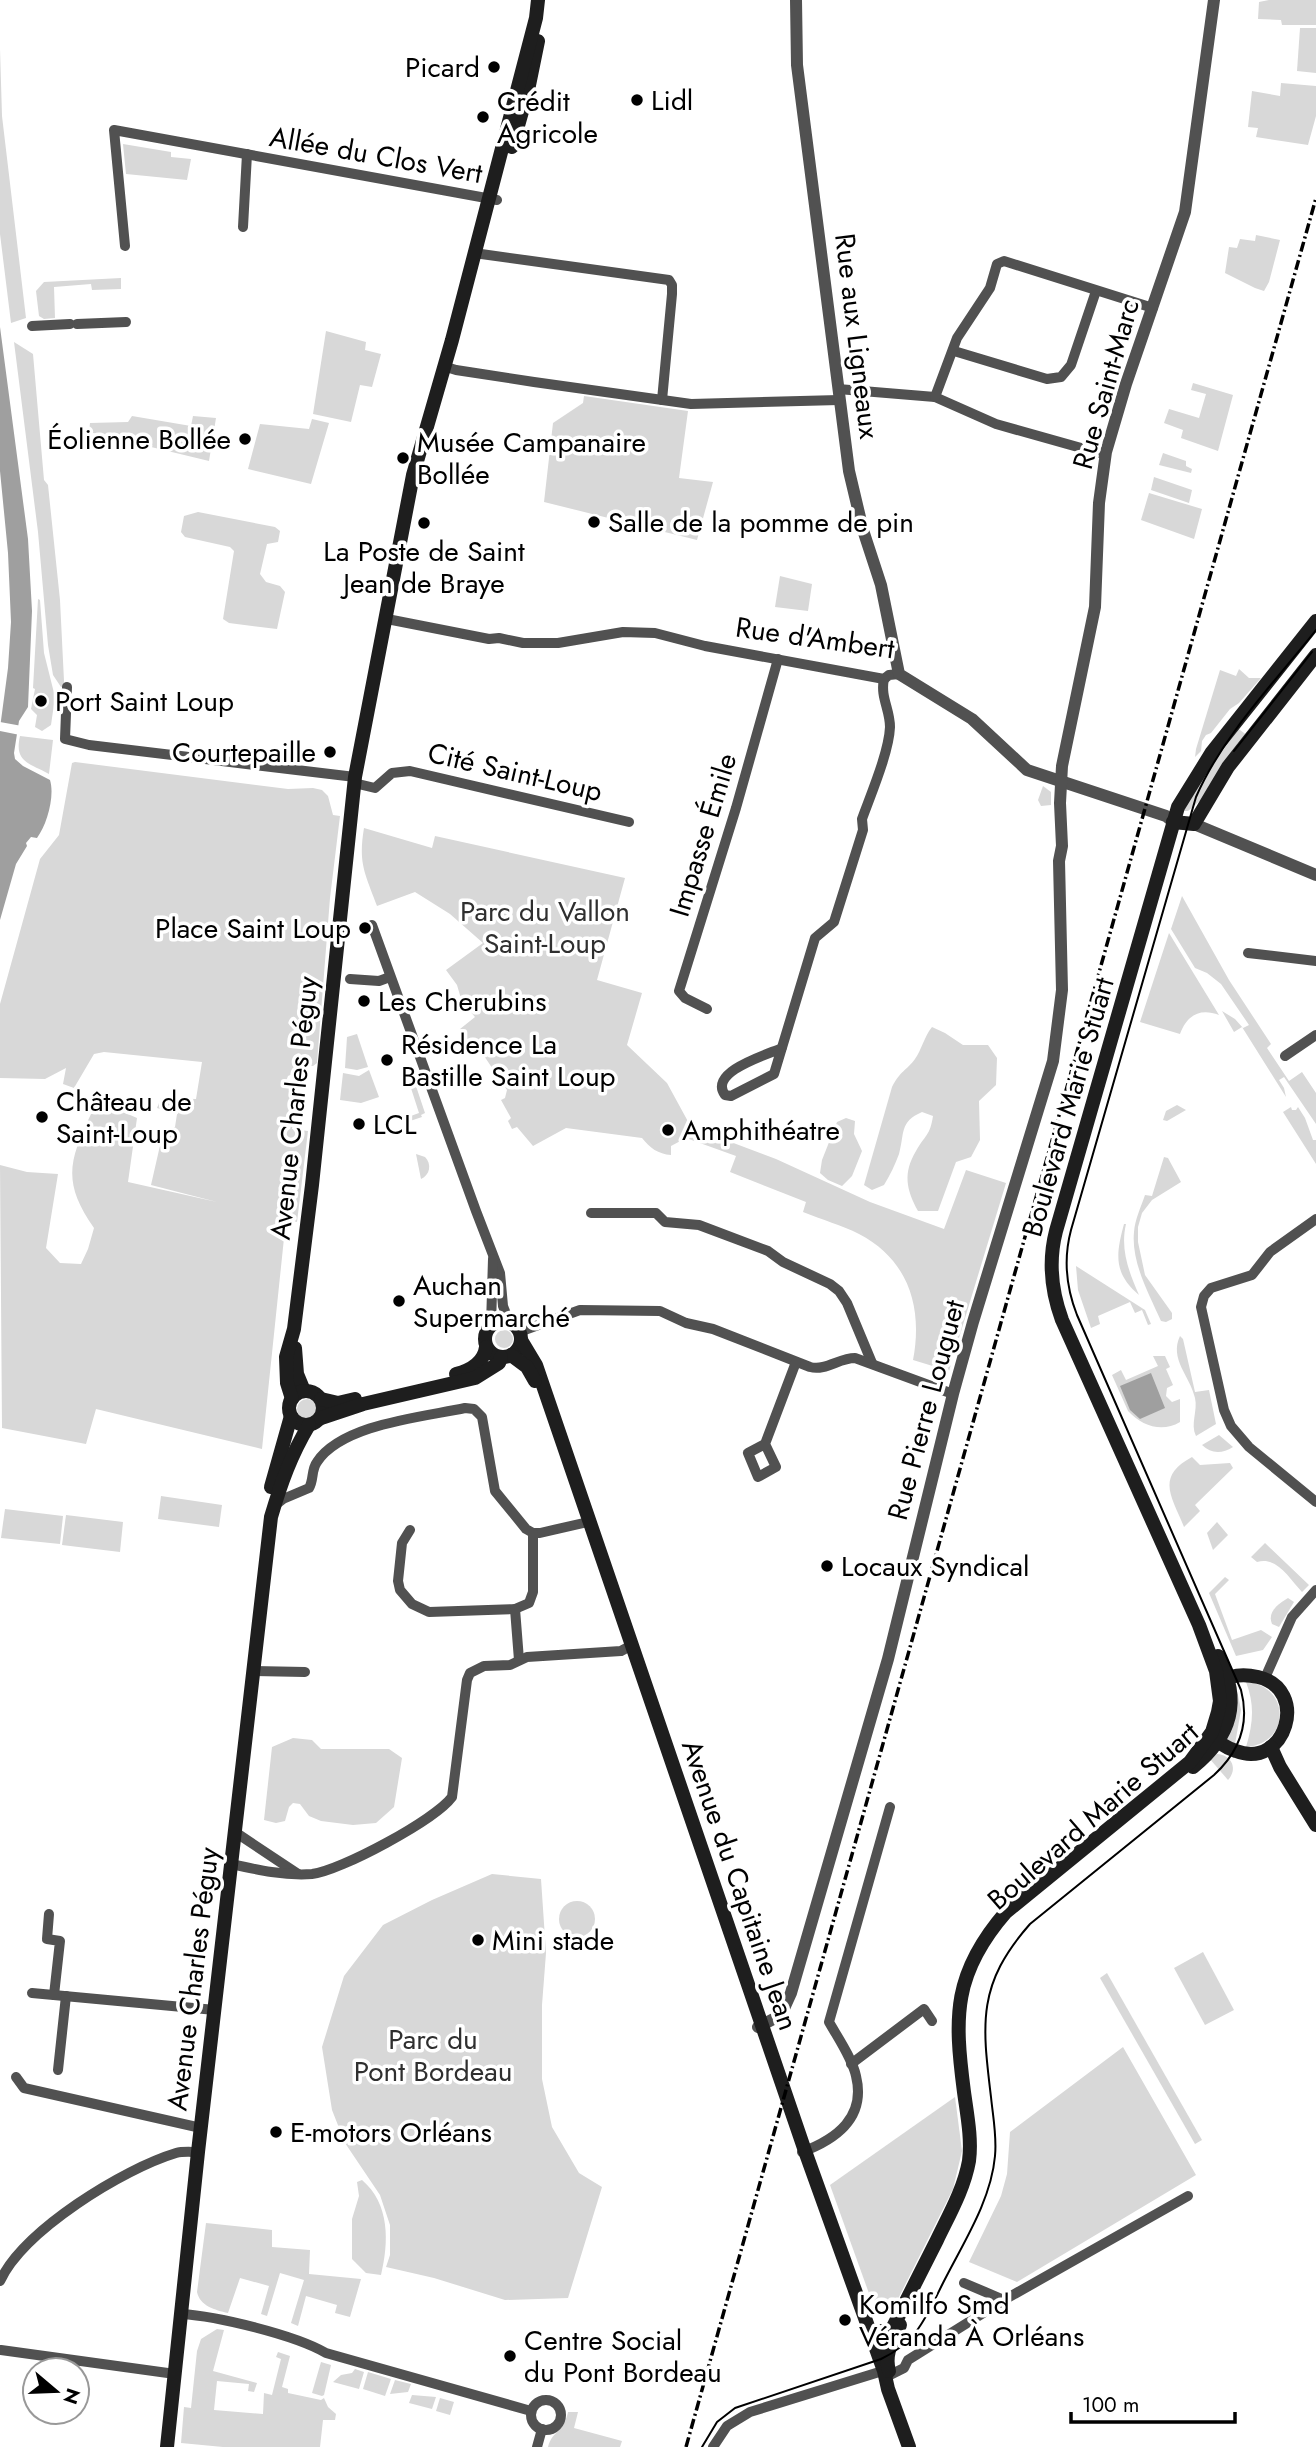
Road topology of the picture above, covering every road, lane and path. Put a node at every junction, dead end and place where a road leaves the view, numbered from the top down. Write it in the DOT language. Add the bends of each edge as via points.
graph roads {
  1 [pos="538,0"];
  2 [pos="544,0"];
  3 [pos="796,0"];
  4 [pos="1213,0"];
  5 [pos="247,154"];
  6 [pos="492,199"];
  7 [pos="243,227"];
  8 [pos="125,246"];
  9 [pos="478,254"];
  10 [pos="1096,291"];
  11 [pos="1153,308"];
  12 [pos="127,322"];
  13 [pos="32,327"];
  14 [pos="954,351"];
  15 [pos="445,371"];
  16 [pos="839,395"];
  17 [pos="935,397"];
  18 [pos="662,400"];
  19 [pos="1106,452"];
  20 [pos="387,619"];
  21 [pos="1316,621"];
  22 [pos="1316,655"];
  23 [pos="778,659"];
  24 [pos="899,674"];
  25 [pos="884,679"];
  26 [pos="67,687"];
  27 [pos="355,780"];
  28 [pos="1063,783"];
  29 [pos="629,822"];
  30 [pos="1173,822"];
  31 [pos="1194,824"];
  32 [pos="1316,875"];
  33 [pos="372,925"];
  34 [pos="1248,953"];
  35 [pos="1316,961"];
  36 [pos="390,977"];
  37 [pos="350,979"];
  38 [pos="707,1009"];
  39 [pos="1316,1035"];
  40 [pos="782,1048"];
  41 [pos="1285,1056"];
  42 [pos="590,1213"];
  43 [pos="1316,1219"];
  44 [pos="493,1256"];
  45 [pos="491,1325"];
  46 [pos="516,1331"];
  47 [pos="486,1347"];
  48 [pos="506,1356"];
  49 [pos="796,1362"];
  50 [pos="872,1363"];
  51 [pos="953,1394"];
  52 [pos="298,1395"];
  53 [pos="321,1399"];
  54 [pos="290,1416"];
  55 [pos="315,1422"];
  56 [pos="765,1444"];
  57 [pos="1316,1502"];
  58 [pos="273,1511"];
  59 [pos="586,1523"];
  60 [pos="410,1530"];
  61 [pos="533,1533"];
  62 [pos="1316,1590"];
  63 [pos="515,1609"];
  64 [pos="629,1646"];
  65 [pos="519,1660"];
  66 [pos="254,1671"];
  67 [pos="304,1672"];
  68 [pos="1265,1678"];
  69 [pos="1224,1680"];
  70 [pos="1215,1737"];
  71 [pos="1271,1747"];
  72 [pos="890,1807"];
  73 [pos="1316,1825"];
  74 [pos="235,1832"];
  75 [pos="232,1864"];
  76 [pos="298,1874"];
  77 [pos="50,1914"];
  78 [pos="32,1993"];
  79 [pos="54,1995"];
  80 [pos="66,1996"];
  81 [pos="215,2010"];
  82 [pos="932,2021"];
  83 [pos="761,2026"];
  84 [pos="850,2064"];
  85 [pos="58,2070"];
  86 [pos="16,2077"];
  87 [pos="201,2128"];
  88 [pos="804,2151"];
  89 [pos="198,2152"];
  90 [pos="1188,2196"];
  91 [pos="0,2281"];
  92 [pos="964,2283"];
  93 [pos="1004,2301"];
  94 [pos="181,2314"];
  95 [pos="869,2330"];
  96 [pos="891,2331"];
  97 [pos="0,2349"];
  98 [pos="884,2366"];
  99 [pos="175,2374"];
  100 [pos="531,2411"];
  101 [pos="542,2429"];
  102 [pos="167,2447"];
  103 [pos="537,2447"];
  104 [pos="713,2447"];
  105 [pos="906,2447"];
  106 [pos="914,2447"];
  1 -- 6 [label="main road"];
  2 -- 6 [label="main road" via="528,89"];
  3 -- 16 [label="street, Rue aux Ligneaux" via="797,65"];
  4 -- 11 [label="street, Rue Saint-Marc" via="1185,212"];
  5 -- 6 [label="street, Allée du Clos Vert"];
  5 -- 7 [label="street, Allée du Clos Vert"];
  5 -- 8 [label="street, Allée du Clos Vert" via="114,130"];
  6 -- 9 [label="main road, Avenue Charles Péguy"];
  9 -- 15 [label="main road, Avenue Charles Péguy"];
  9 -- 18 [label="street" via="669,280 672,294"];
  10 -- 11 [label="street"];
  10 -- 14 [label="street" via="1004,261 998,264 990,288 957,338"];
  10 -- 14 [label="street" via="1071,365 1060,377 1047,379"];
  11 -- 19 [label="street, Rue Saint-Marc"];
  12 -- 13 [label="street"];
  14 -- 17 [label="street"];
  15 -- 18 [label="street"];
  15 -- 20 [label="main road, Avenue Charles Péguy" via="413,475"];
  16 -- 17 [label="street"];
  16 -- 18 [label="street" via="691,404"];
  16 -- 24 [label="street, Rue aux Ligneaux" via="849,471 881,585"];
  17 -- 19 [label="street" via="996,424"];
  19 -- 28 [label="street, Rue Saint-Marc" via="1099,503 1096,607 1062,766"];
  20 -- 23 [label="street, Rue d'Ambert" via="523,643 647,632"];
  20 -- 27 [label="main road, Avenue Charles Péguy"];
  21 -- 30 [label="main road, Boulevard Marie Stuart" via="1212,752"];
  22 -- 31 [label="main road" via="1228,767"];
  23 -- 25 [label="street, Rue d'Ambert"];
  23 -- 38 [label="street, Impasse Émile" via="679,991"];
  24 -- 25 [label="street, Rue d'Ambert"];
  24 -- 28 [label="street, Rue d'Ambert" via="972,719 1027,770"];
  25 -- 40 [label="street" via="882,698 889,716 889,738 834,922 815,938"];
  26 -- 27 [label="street" via="65,739"];
  27 -- 29 [label="street, Cité Saint-Loup" via="375,788 392,773 410,771"];
  27 -- 52 [label="main road, Avenue Charles Péguy" via="294,1329 286,1357 287,1383"];
  28 -- 30 [label="street, Rue d'Ambert"];
  28 -- 51 [label="street, Rue Pierre Louguet" via="1059,861 1062,990 1053,1061"];
  30 -- 31 [label="main road, Rue d'Ambert"];
  30 -- 69 [label="main road, Boulevard Marie Stuart" via="1056,1231 1051,1276 1062,1320"];
  31 -- 32 [label="street, Rue d'Ambert"];
  33 -- 36 [label="street"];
  34 -- 35 [label="street"];
  36 -- 37 [label="street"];
  36 -- 44 [label="street"];
  39 -- 41 [label="street"];
  40 -- 40 [label="street" via="774,1074 725,1096 722,1082 728,1072"];
  42 -- 50 [label="street" via="656,1213 665,1222 699,1225 768,1251 839,1291"];
  43 -- 57 [label="street" via="1270,1252 1248,1278 1211,1288 1201,1307 1231,1426 1249,1447"];
  44 -- 45 [label="street"];
  44 -- 46 [label="street" via="500,1272 503,1306"];
  45 -- 46 [label="main road" via="499,1321"];
  45 -- 47 [label="main road" via="485,1335"];
  46 -- 48 [label="main road" via="518,1349"];
  46 -- 49 [label="street" via="570,1312 640,1311 713,1329"];
  46 -- 59 [label="main road, Avenue du Capitaine Jean" via="536,1365"];
  47 -- 48 [label="main road"];
  47 -- 53 [label="main road" via="476,1366 458,1374 338,1403"];
  48 -- 55 [label="main road" via="475,1378 363,1404"];
  48 -- 59 [label="main road, Avenue du Capitaine Jean" via="527,1367 534,1377"];
  49 -- 50 [label="street" via="816,1368 849,1357"];
  49 -- 56 [label="street"];
  50 -- 51 [label="street"];
  51 -- 83 [label="street, Rue Pierre Louguet" via="888,1659 791,1993 781,2015"];
  52 -- 53 [label="main road" via="312,1392"];
  52 -- 54 [label="main road" via="289,1404"];
  53 -- 55 [label="main road" via="324,1408"];
  54 -- 55 [label="main road" via="299,1424"];
  54 -- 58 [label="main road, Avenue Charles Péguy" via="271,1492"];
  55 -- 58 [label="main road, Avenue Charles Péguy" via="293,1452"];
  58 -- 61 [label="street" via="283,1499 309,1488 321,1457 358,1433 465,1408 482,1417 497,1496"];
  58 -- 66 [label="main road, Avenue Charles Péguy"];
  59 -- 61 [label="street"];
  59 -- 64 [label="main road, Avenue du Capitaine Jean"];
  60 -- 63 [label="street" via="402,1543 398,1580 412,1604 429,1612"];
  61 -- 63 [label="street" via="532,1598"];
  62 -- 68 [label="street" via="1292,1617"];
  63 -- 65 [label="street"];
  64 -- 65 [label="street" via="621,1651"];
  64 -- 83 [label="main road, Avenue du Capitaine Jean"];
  65 -- 76 [label="street" via="484,1665 470,1673 454,1787 447,1804 351,1860 313,1874"];
  66 -- 67 [label="street"];
  66 -- 74 [label="main road, Avenue Charles Péguy"];
  68 -- 69 [label="main road" via="1247,1675"];
  68 -- 71 [label="main road" via="1281,1692 1288,1716 1280,1738"];
  69 -- 70 [label="main road, Boulevard Marie Stuart"];
  70 -- 71 [label="main road" via="1228,1748 1247,1754"];
  70 -- 96 [label="main road" via="1006,1912 975,1956 957,2017 969,2160 954,2206"];
  70 -- 98 [label="main road, Boulevard Marie Stuart" via="1202,1760 1022,1906 994,1934 979,1959 963,2028 974,2165 961,2206"];
  71 -- 73 [label="main road"];
  72 -- 84 [label="street" via="828,2022"];
  74 -- 75 [label="main road, Avenue Charles Péguy"];
  74 -- 76 [label="street"];
  75 -- 76 [label="street"];
  75 -- 81 [label="main road, Avenue Charles Péguy"];
  77 -- 79 [label="street" via="47,1940 60,1941"];
  78 -- 79 [label="street"];
  79 -- 80 [label="street"];
  80 -- 81 [label="street"];
  80 -- 85 [label="street"];
  81 -- 87 [label="main road, Avenue Charles Péguy"];
  82 -- 84 [label="street" via="924,2010"];
  83 -- 88 [label="main road, Avenue du Capitaine Jean"];
  84 -- 88 [label="street" via="859,2102 850,2121 831,2138"];
  86 -- 87 [label="street" via="24,2088"];
  87 -- 89 [label="main road, Avenue Charles Péguy"];
  88 -- 95 [label="main road, Avenue du Capitaine Jean"];
  88 -- 98 [label="main road, Avenue du Capitaine Jean"];
  89 -- 91 [label="street" via="178,2152 68,2211 24,2249"];
  89 -- 94 [label="main road, Avenue Charles Péguy"];
  90 -- 93 [label="street"];
  92 -- 93 [label="street"];
  93 -- 98 [label="street" via="908,2360 904,2368"];
  94 -- 99 [label="main road, Avenue Charles Péguy"];
  94 -- 100 [label="street" via="207,2316"];
  95 -- 96 [label="main road"];
  95 -- 98 [label="main road, Avenue du Capitaine Jean"];
  96 -- 98 [label="main road"];
  97 -- 99 [label="street"];
  98 -- 104 [label="street" via="750,2412 727,2426"];
  98 -- 105 [label="main road, Avenue du Capitaine Jean"];
  98 -- 106 [label="main road, Avenue du Capitaine Jean"];
  99 -- 102 [label="main road, Avenue Charles Péguy"];
  100 -- 101 [label="street" via="534,2424"];
  100 -- 101 [label="street" via="540,2401 557,2405 558,2422"];
  101 -- 103 [label="street"];
}
